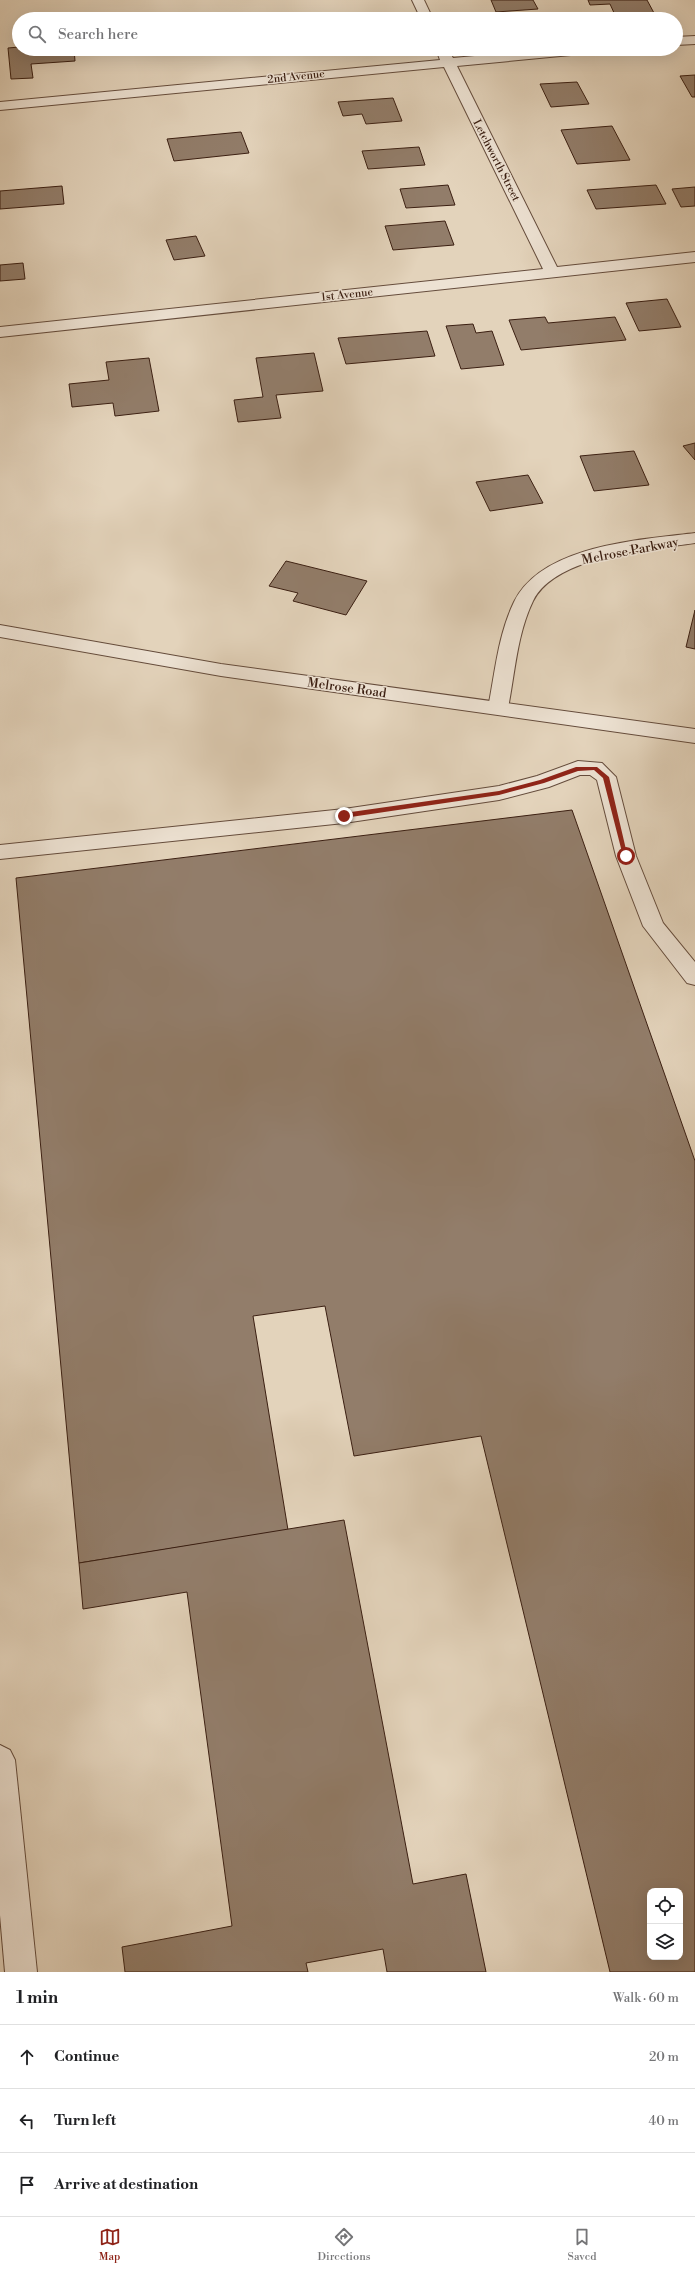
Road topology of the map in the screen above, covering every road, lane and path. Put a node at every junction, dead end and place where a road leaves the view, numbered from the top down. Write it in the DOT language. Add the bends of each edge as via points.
graph roads {
  1 [pos="418,0"];
  2 [pos="424,12"];
  3 [pos="695,40"];
  4 [pos="683,41"];
  5 [pos="445,56"];
  6 [pos="514,56"];
  7 [pos="448,62"];
  8 [pos="0,106"];
  9 [pos="695,257"];
  10 [pos="552,272"];
  11 [pos="0,332"];
  12 [pos="695,538"];
  13 [pos="0,631"];
  14 [pos="498,708"];
  15 [pos="695,736"];
  16 [pos="0,852"];
  17 [pos="695,976"];
  18 [pos="0,1760"];
  19 [pos="21,1972"];
  1 -- 2 [label="street"];
  3 -- 4 [label="street"];
  5 -- 7 [label="street, Letchworth Street"];
  6 -- 7 [label="street, 2nd Avenue"];
  7 -- 8 [label="street, 2nd Avenue"];
  7 -- 10 [label="street, Letchworth Street"];
  9 -- 10 [label="street, 1st Avenue"];
  10 -- 11 [label="street, 1st Avenue"];
  12 -- 14 [label="street, Melrose Parkway" via="585,558 551,571 538,580 530,589 516,620"];
  13 -- 14 [label="street, Melrose Road" via="221,670"];
  14 -- 15 [label="street, Melrose Road"];
  16 -- 17 [label="street" via="344,816 499,793 542,782 578,768 595,768 606,777 626,856 654,926"];
  18 -- 19 [label="street"];
}
